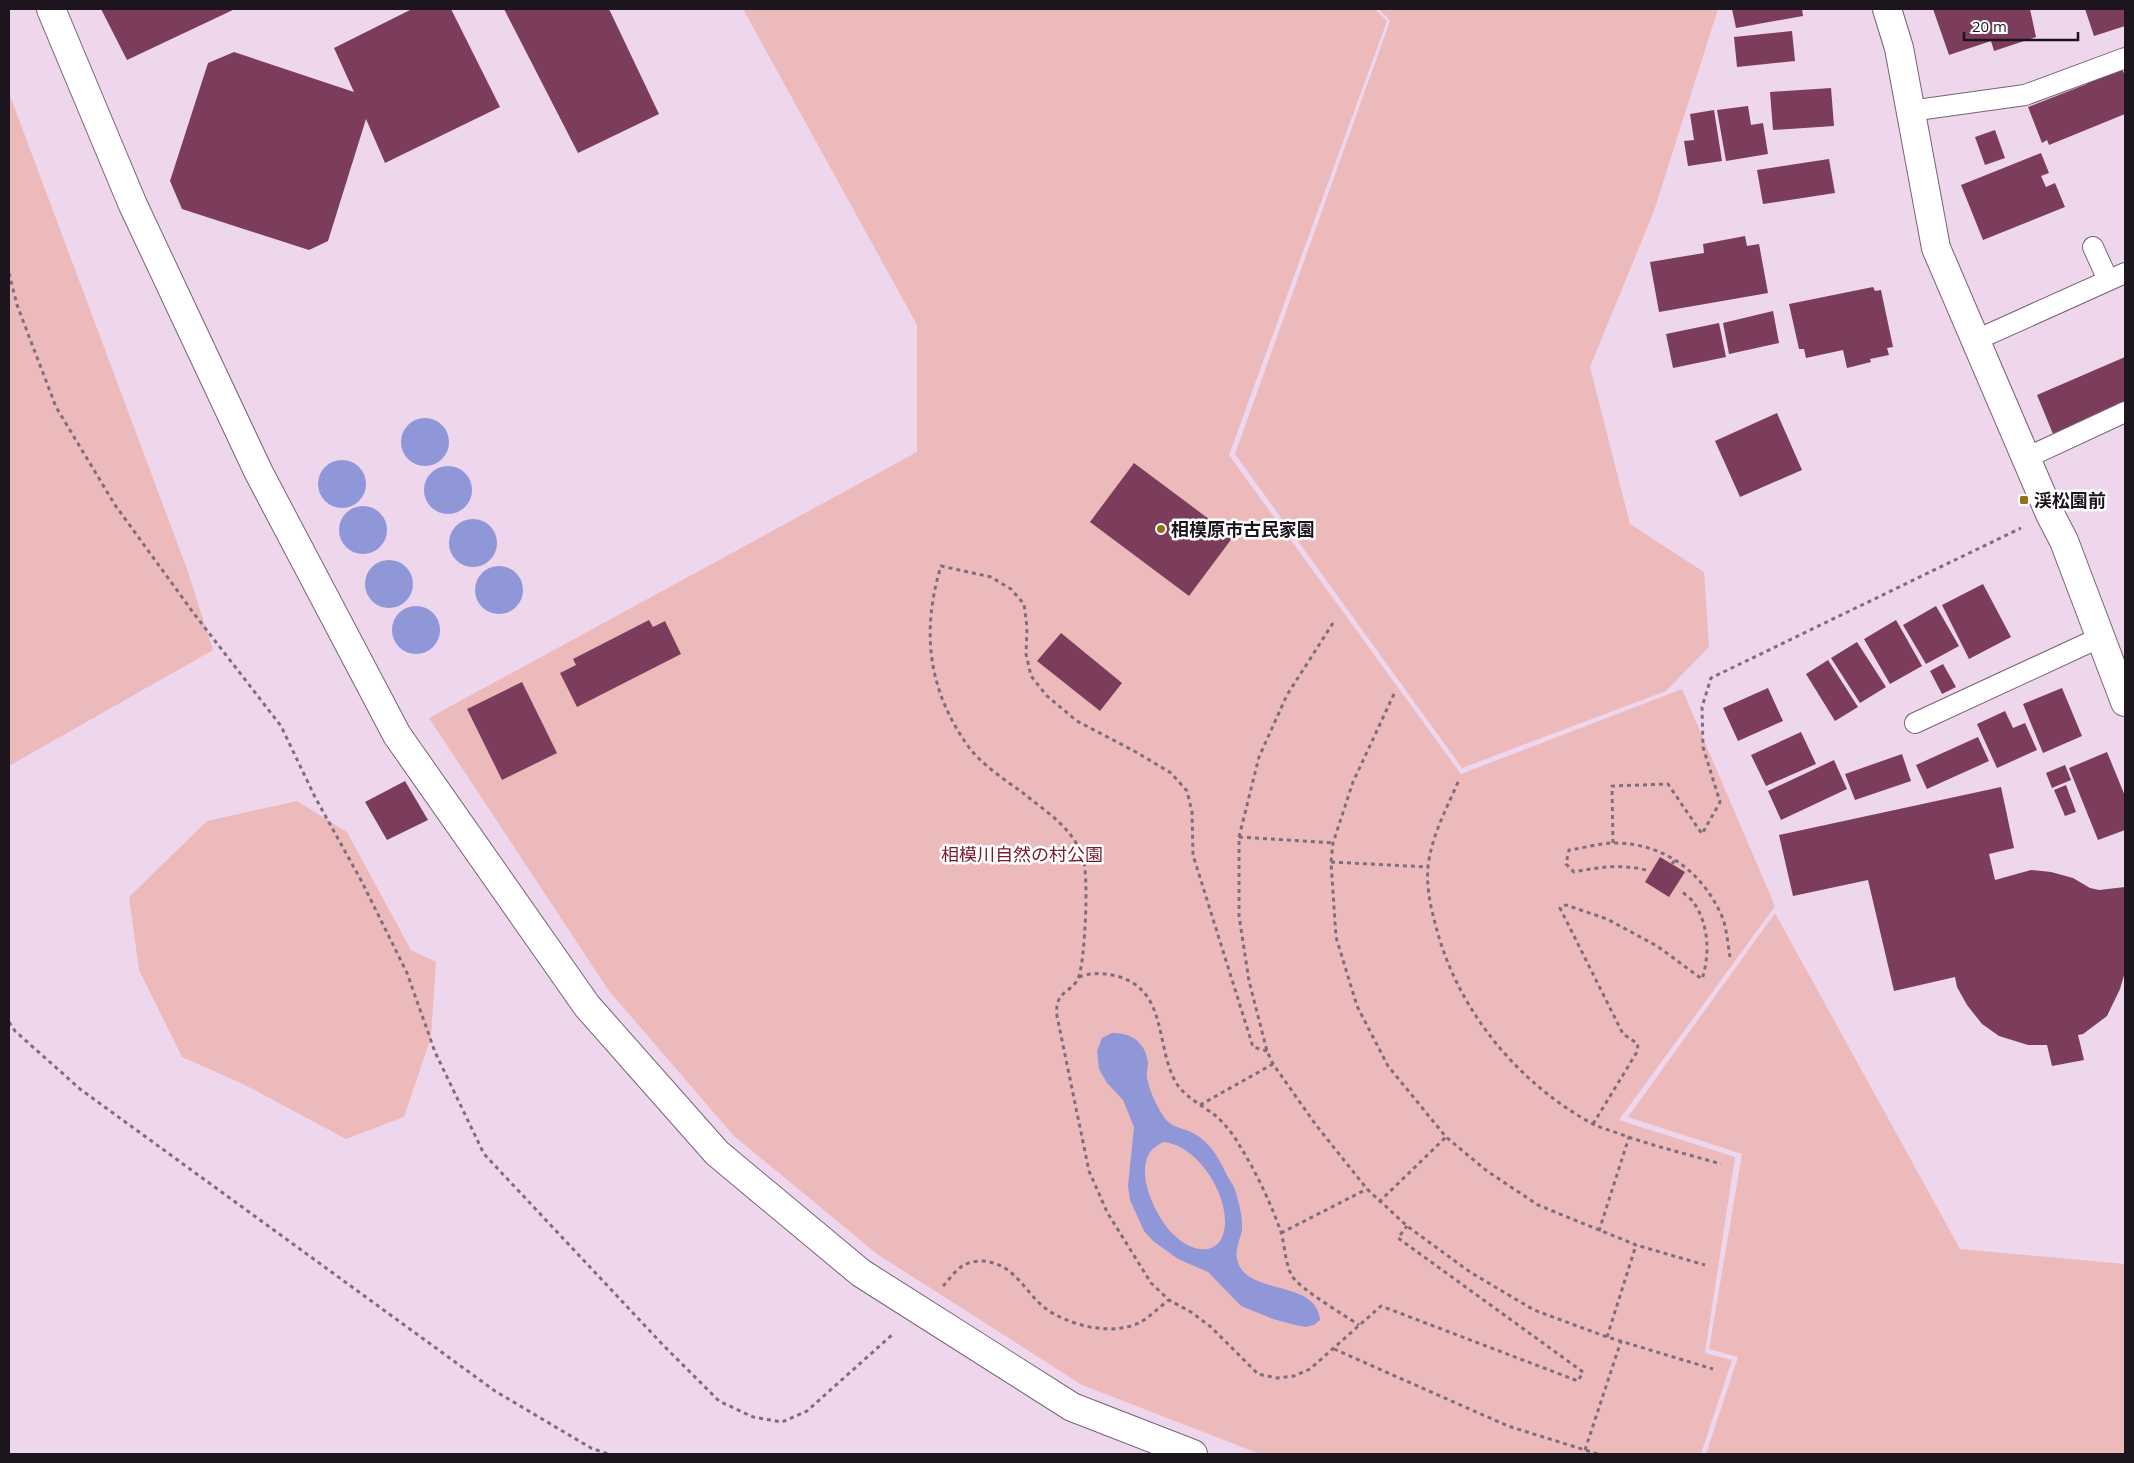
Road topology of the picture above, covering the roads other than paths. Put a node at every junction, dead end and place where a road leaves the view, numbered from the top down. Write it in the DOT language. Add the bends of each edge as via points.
graph roads {
  1 [pos="51,9"];
  2 [pos="1888,9"];
  3 [pos="2125,58"];
  4 [pos="1910,110"];
  5 [pos="2093,247"];
  6 [pos="2117,276"];
  7 [pos="1976,340"];
  8 [pos="2125,412"];
  9 [pos="2026,458"];
  10 [pos="2101,638"];
  11 [pos="2125,702"];
  12 [pos="1915,723"];
  13 [pos="1193,1454"];
  1 -- 13 [label="street" via="133,205 259,473 397,735 587,1006 717,1153 861,1273 1072,1407"];
  2 -- 4 [label="street"];
  3 -- 4 [label="lane" via="2025,95"];
  4 -- 7 [label="street" via="1936,248"];
  5 -- 6 [label="lane"];
  6 -- 7 [label="lane"];
  7 -- 9 [label="street"];
  8 -- 9 [label="lane"];
  9 -- 10 [label="street" via="2064,541"];
  10 -- 11 [label="street"];
  10 -- 12 [label="lane"];
}
